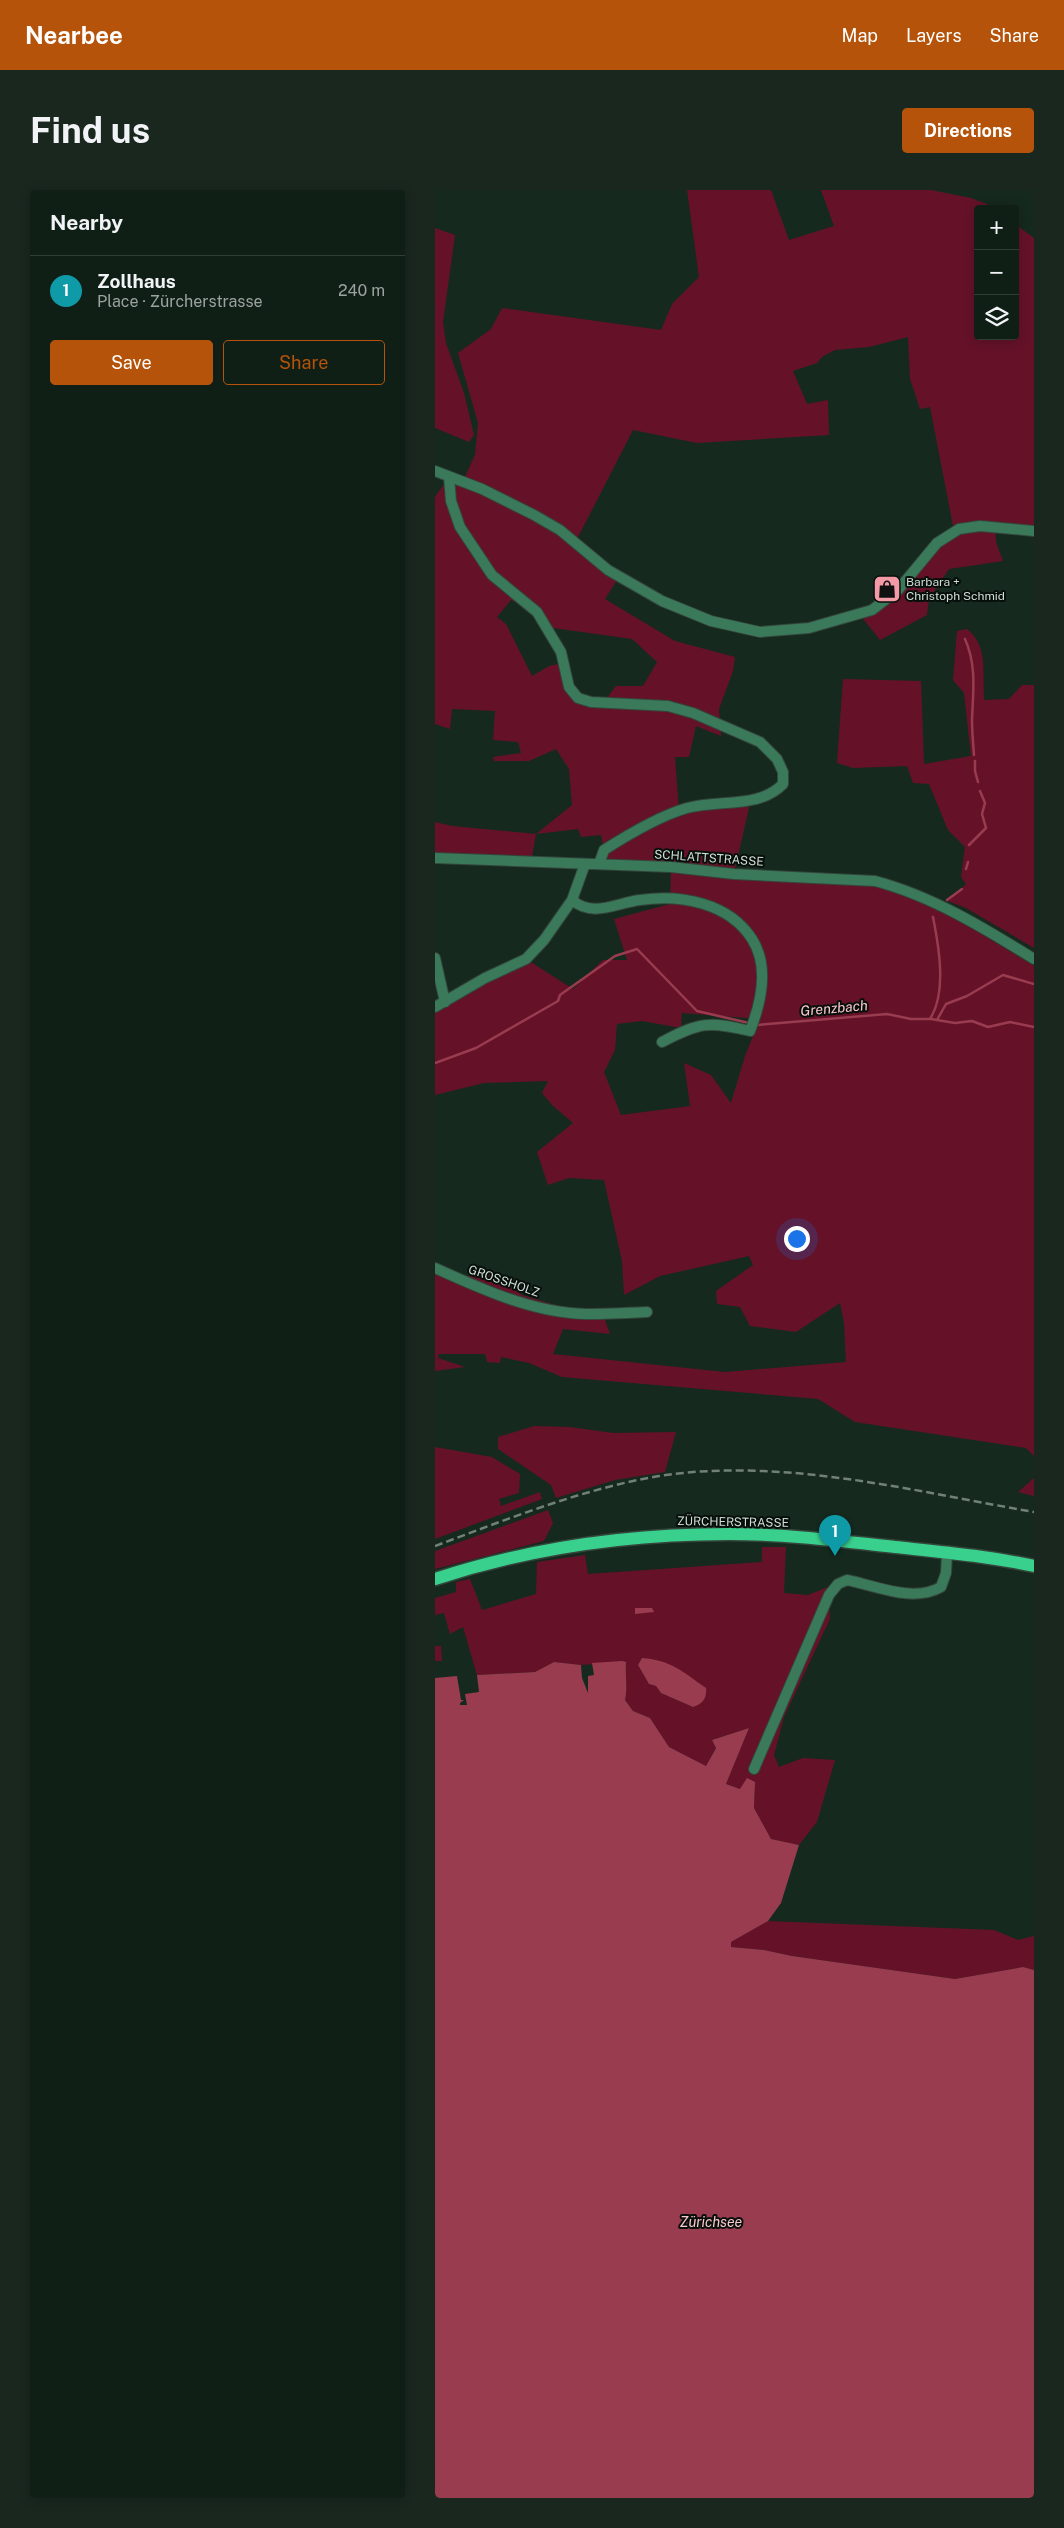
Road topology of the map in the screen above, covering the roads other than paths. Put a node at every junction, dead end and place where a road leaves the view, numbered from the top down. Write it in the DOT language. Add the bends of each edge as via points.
graph roads {
  1 [pos="435,471"];
  2 [pos="449,477"];
  3 [pos="1034,531"];
  4 [pos="435,858"];
  5 [pos="585,864"];
  6 [pos="599,864"];
  7 [pos="572,900"];
  8 [pos="435,958"];
  9 [pos="1034,959"];
  10 [pos="445,1002"];
  11 [pos="435,1007"];
  12 [pos="663,1042"];
  13 [pos="435,1268"];
  14 [pos="647,1312"];
  15 [pos="947,1553"];
  16 [pos="1034,1566"];
  17 [pos="435,1579"];
  18 [pos="754,1769"];
  1 -- 2 [label="street"];
  2 -- 3 [label="street" via="482,489 543,520 608,570 662,601 711,621 760,632 809,628 871,610 898,590 937,543 959,529 980,526"];
  2 -- 6 [label="street" via="451,502 460,528 492,575 537,612 561,652 569,687 578,698 591,702 668,706 693,713 759,742 777,759 783,772 783,784 776,792 754,799 679,810 604,850"];
  4 -- 5 [label="street, SCHLATTSTRASSE"];
  5 -- 6 [label="street, SCHLATTSTRASSE"];
  5 -- 7 [label="street"];
  6 -- 9 [label="street, SCHLATTSTRASSE" via="875,881 920,897 972,922"];
  7 -- 10 [label="street" via="545,940 526,959"];
  7 -- 12 [label="street" via="581,908 590,910 641,900 698,902 734,917 756,946 762,966 758,1011 750,1030 705,1024"];
  8 -- 10 [label="street"];
  10 -- 11 [label="street"];
  13 -- 14 [label="street, GROSSHOLZ" via="529,1305 584,1314"];
  15 -- 16 [label="main road, ZÜRCHERSTRASSE"];
  15 -- 17 [label="main road, ZÜRCHERSTRASSE" via="791,1536 657,1536 603,1541 523,1555"];
  15 -- 18 [label="street" via="941,1587 929,1594 882,1591 847,1580 838,1584 829,1595"];
}
